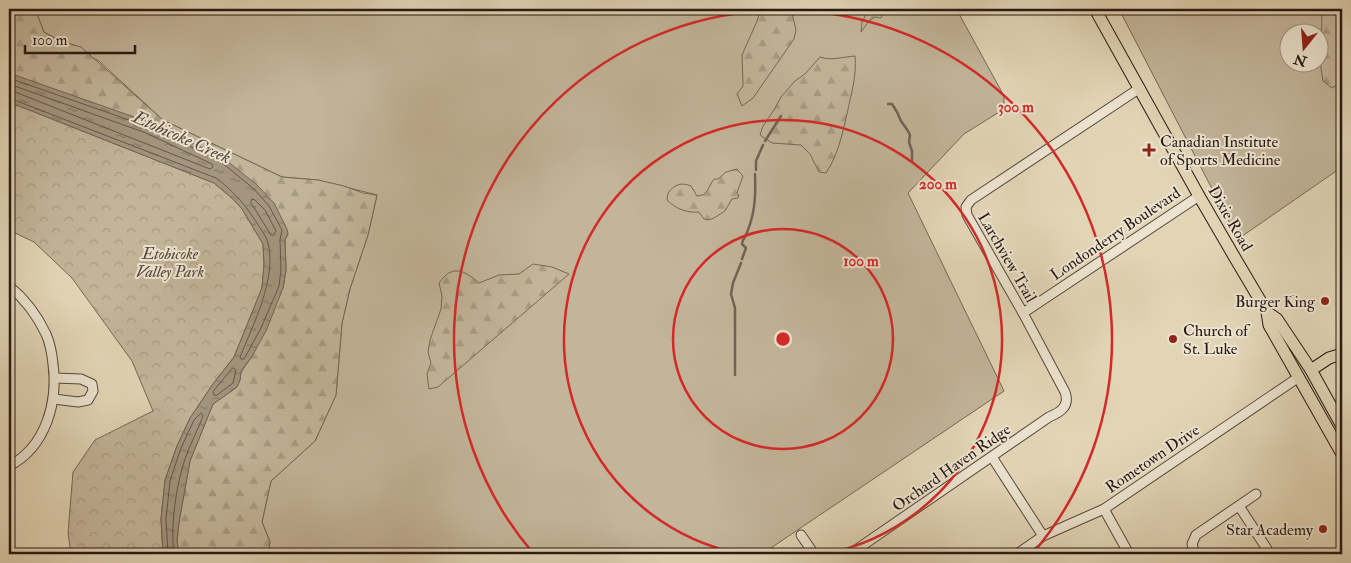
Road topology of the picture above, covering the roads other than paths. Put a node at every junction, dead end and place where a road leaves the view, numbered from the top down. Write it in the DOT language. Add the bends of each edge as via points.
graph roads {
  1 [pos="1095,9"];
  2 [pos="1140,88"];
  3 [pos="1198,196"];
  4 [pos="9,286"];
  5 [pos="1267,312"];
  6 [pos="1023,313"];
  7 [pos="1342,354"];
  8 [pos="1311,370"];
  9 [pos="1299,377"];
  10 [pos="55,378"];
  11 [pos="54,399"];
  12 [pos="1067,402"];
  13 [pos="1342,426"];
  14 [pos="1342,454"];
  15 [pos="992,457"];
  16 [pos="9,466"];
  17 [pos="1256,494"];
  18 [pos="1239,506"];
  19 [pos="1104,509"];
  20 [pos="801,536"];
  21 [pos="1043,536"];
  22 [pos="1267,549"];
  23 [pos="814,554"];
  24 [pos="850,554"];
  25 [pos="1017,554"];
  26 [pos="1129,554"];
  27 [pos="1195,554"];
  1 -- 2 [label="main road, Dixie Road"];
  2 -- 3 [label="main road, Dixie Road"];
  2 -- 6 [label="street, Larchview Trail" via="967,205 967,215"];
  3 -- 5 [label="main road, Dixie Road"];
  3 -- 6 [label="street, Londonderry Boulevard"];
  4 -- 10 [label="street" via="34,312 47,336"];
  5 -- 8 [label="main road, Dixie Road" via="1277,319"];
  5 -- 9 [label="main road, Dixie Road" via="1269,325"];
  6 -- 12 [label="street, Larchview Trail" via="1065,392"];
  7 -- 8 [label="main road"];
  8 -- 13 [label="main road, Dixie Road"];
  9 -- 14 [label="main road, Dixie Road"];
  9 -- 19 [label="street, Rometown Drive"];
  10 -- 11 [label="street"];
  10 -- 11 [label="street" via="81,380 92,384 93,391 88,400"];
  11 -- 16 [label="street" via="42,433 29,450"];
  12 -- 15 [label="street, Orchard Haven Ridge" via="1060,412"];
  15 -- 21 [label="street"];
  15 -- 24 [label="street, Orchard Haven Ridge"];
  17 -- 18 [label="street"];
  18 -- 22 [label="street"];
  18 -- 27 [label="street" via="1196,535 1192,544"];
  19 -- 21 [label="street, Rometown Drive"];
  19 -- 26 [label="street"];
  20 -- 23 [label="street"];
  21 -- 25 [label="street, Rometown Drive"];
}
